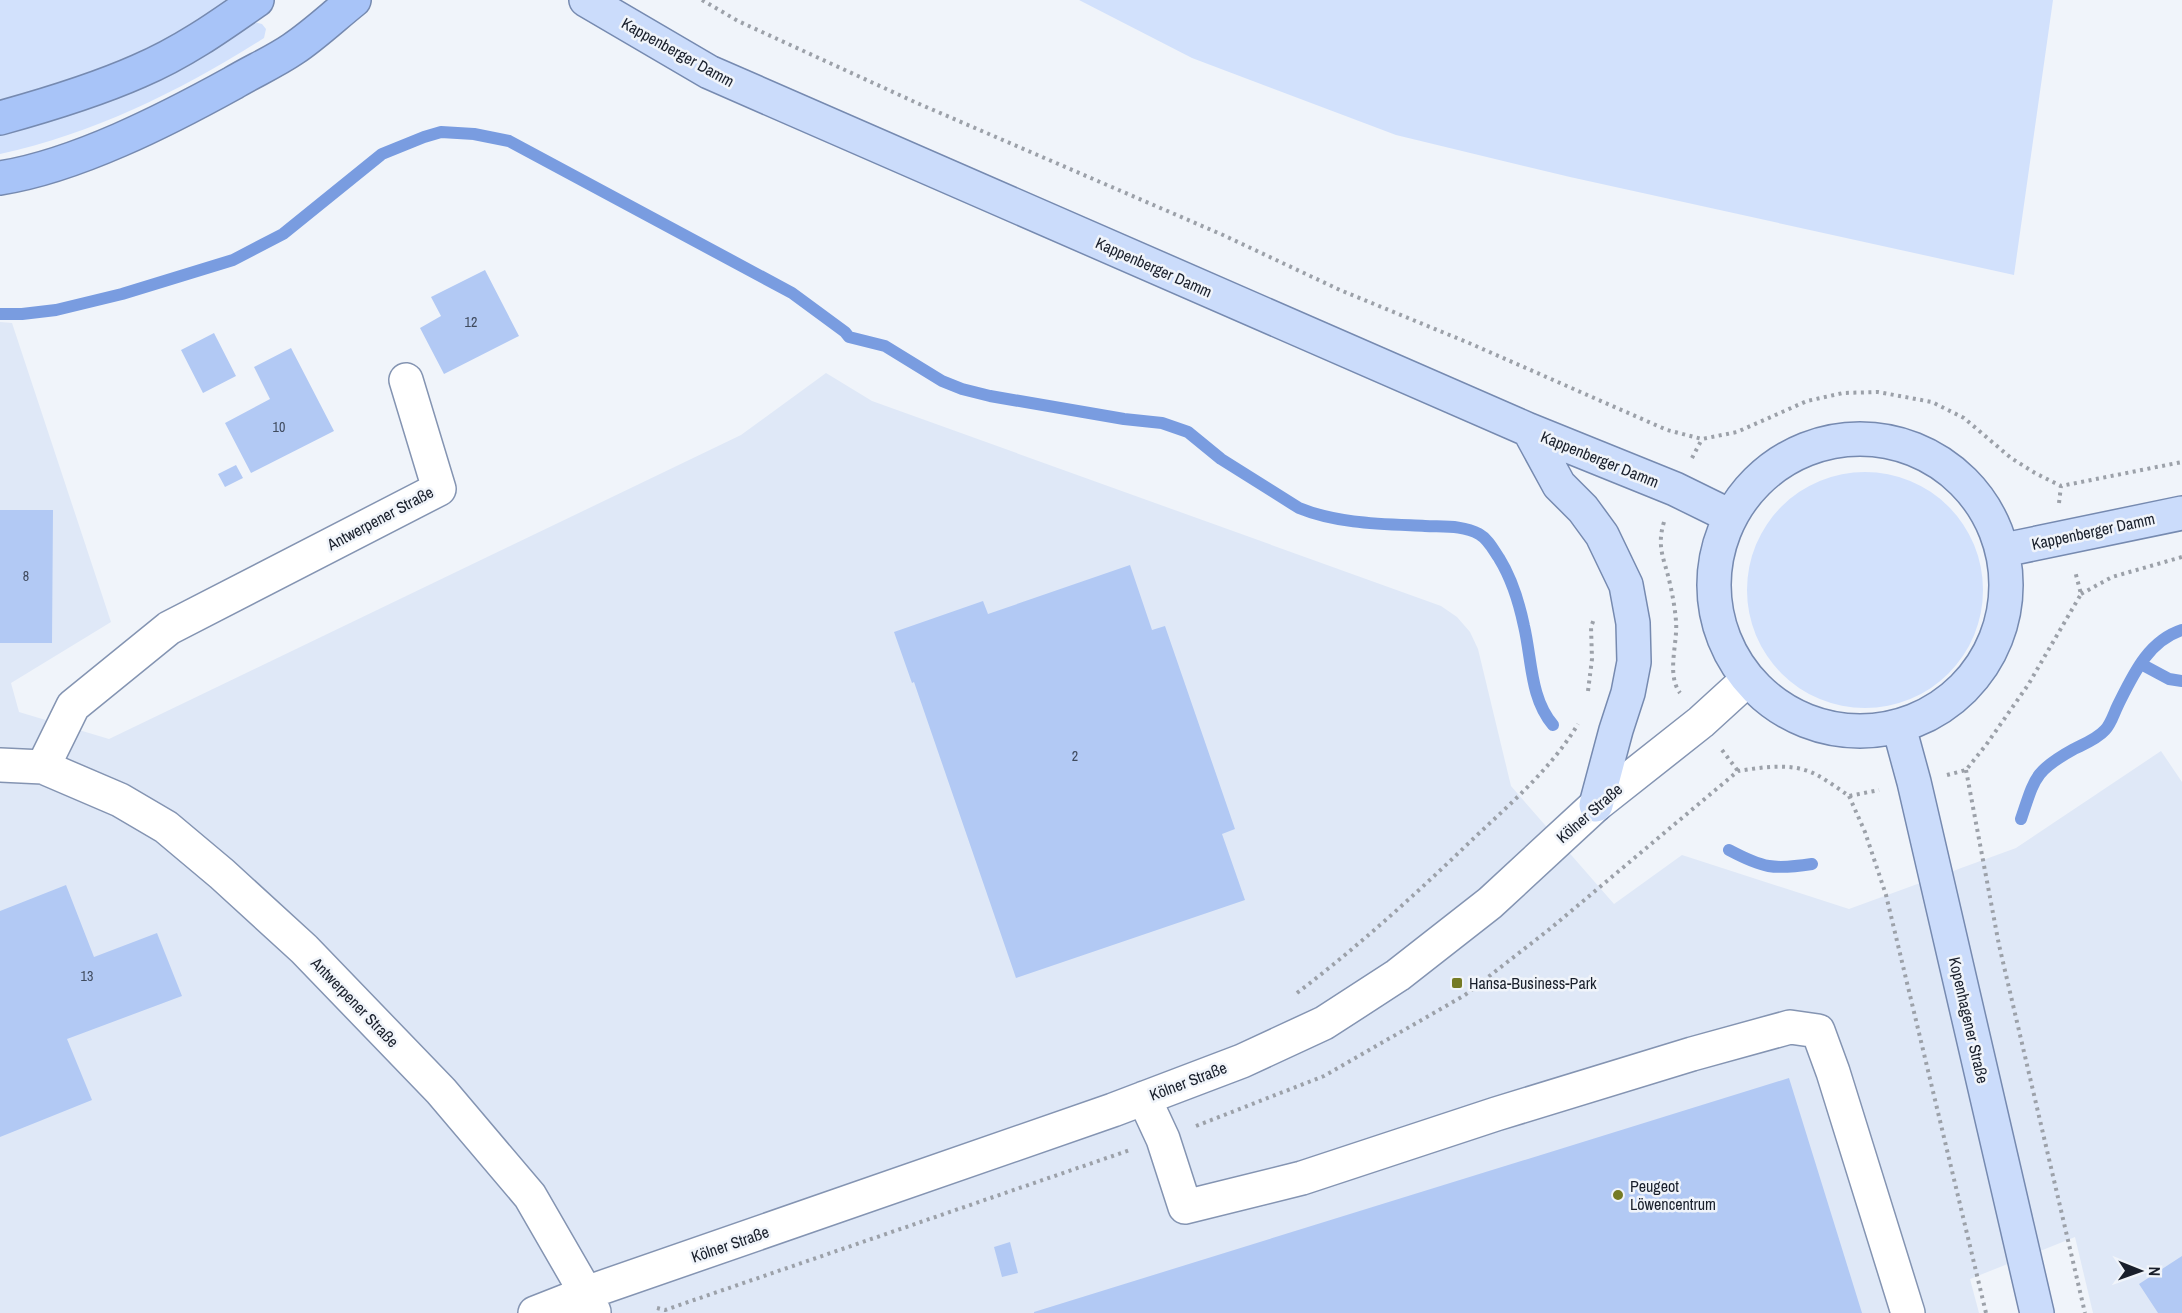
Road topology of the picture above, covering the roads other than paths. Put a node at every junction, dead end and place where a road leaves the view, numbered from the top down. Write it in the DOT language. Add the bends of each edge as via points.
graph roads {
  1 [pos="257,0"];
  2 [pos="354,0"];
  3 [pos="585,0"];
  4 [pos="0,118"];
  5 [pos="0,178"];
  6 [pos="406,380"];
  7 [pos="1529,430"];
  8 [pos="2182,513"];
  9 [pos="1730,516"];
  10 [pos="2004,550"];
  11 [pos="1748,680"];
  12 [pos="1899,727"];
  13 [pos="0,765"];
  14 [pos="43,767"];
  15 [pos="1596,805"];
  16 [pos="1144,1098"];
  17 [pos="590,1303"];
  18 [pos="535,1313"];
  19 [pos="1908,1313"];
  20 [pos="2037,1313"];
  1 -- 4 [label="highway" via="209,34 141,71"];
  2 -- 5 [label="highway" via="294,49 191,106 66,160"];
  3 -- 7 [label="main road, Kappenberger Damm" via="709,72"];
  6 -- 14 [label="street, Antwerpener Straße" via="439,489 169,628 73,706"];
  7 -- 9 [label="main road, Kappenberger Damm" via="1676,489"];
  7 -- 15 [label="main road" via="1559,485 1602,535 1626,585 1633,623 1634,662 1628,693"];
  8 -- 10 [label="main road, Kappenberger Damm"];
  9 -- 10 [label="main road" via="1761,476 1803,448 1863,438 1903,444 1948,466 1983,503"];
  9 -- 11 [label="main road" via="1716,557 1714,601 1725,643"];
  10 -- 12 [label="main road" via="2007,595 1998,639 1974,678 1941,709"];
  11 -- 12 [label="main road" via="1779,708 1816,726 1858,732"];
  11 -- 15 [label="street, Kölner Straße"];
  12 -- 20 [label="main road, Kopenhagener Straße"];
  13 -- 14 [label="street, Antwerpener Straße"];
  14 -- 17 [label="street, Antwerpener Straße" via="120,800 166,827 304,949 441,1090 530,1196"];
  15 -- 16 [label="street, Kölner Straße" via="1490,903 1398,975 1323,1023 1242,1061"];
  16 -- 17 [label="street, Kölner Straße"];
  16 -- 19 [label="street" via="1185,1207 1302,1178 1692,1054 1790,1028 1818,1031"];
  17 -- 18 [label="street, Kölner Straße"];
}
